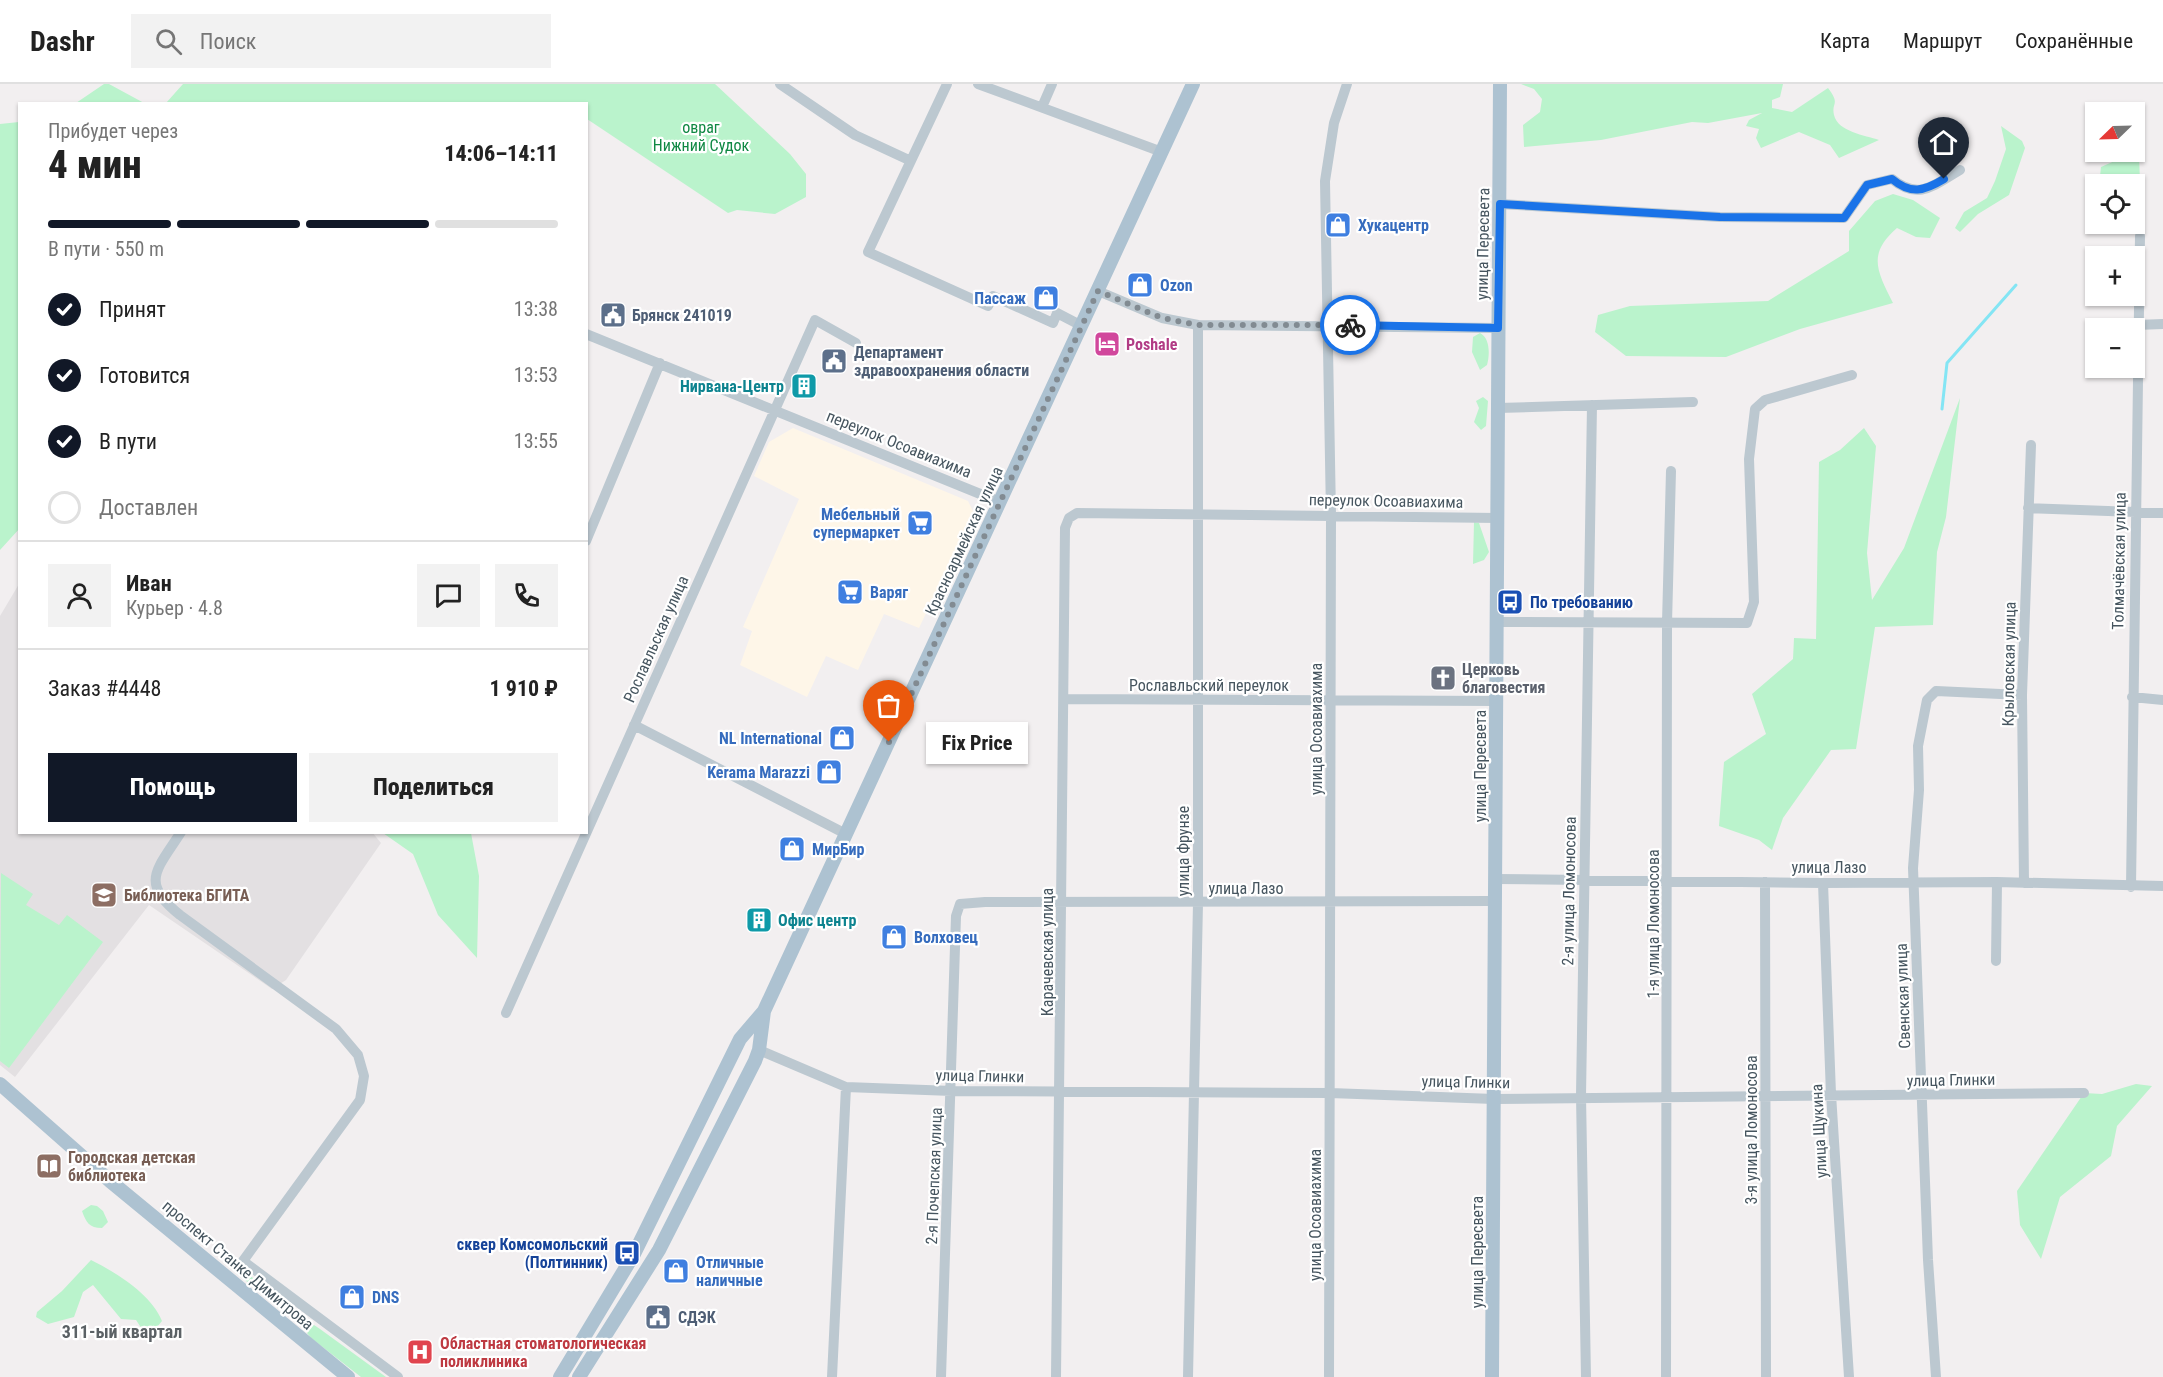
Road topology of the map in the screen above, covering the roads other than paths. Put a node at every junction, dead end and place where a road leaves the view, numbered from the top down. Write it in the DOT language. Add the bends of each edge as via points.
graph roads {
  1 [pos="780,84"];
  2 [pos="947,84"];
  3 [pos="978,84"];
  4 [pos="1052,84"];
  5 [pos="1193,84"];
  6 [pos="1347,84"];
  7 [pos="1500,84"];
  8 [pos="1042,107"];
  9 [pos="1162,152"];
  10 [pos="911,161"];
  11 [pos="1960,170"];
  12 [pos="1500,204"];
  13 [pos="2140,236"];
  14 [pos="1098,291"];
  15 [pos="2136,318"];
  16 [pos="2163,324"];
  17 [pos="1198,325"];
  18 [pos="1327,325"];
  19 [pos="2145,325"];
  20 [pos="1082,326"];
  21 [pos="1498,328"];
  22 [pos="588,335"];
  23 [pos="856,343"];
  24 [pos="660,363"];
  25 [pos="1852,375"];
  26 [pos="2136,378"];
  27 [pos="1693,402"];
  28 [pos="1592,405"];
  29 [pos="1498,408"];
  30 [pos="775,409"];
  31 [pos="2031,445"];
  32 [pos="1671,471"];
  33 [pos="1000,502"];
  34 [pos="2028,508"];
  35 [pos="1197,512"];
  36 [pos="2135,513"];
  37 [pos="2163,513"];
  38 [pos="1331,515"];
  39 [pos="1498,518"];
  40 [pos="1065,528"];
  41 [pos="588,536"];
  42 [pos="1497,622"];
  43 [pos="1590,623"];
  44 [pos="1667,624"];
  45 [pos="2022,695"];
  46 [pos="2132,697"];
  47 [pos="1065,699"];
  48 [pos="1331,700"];
  49 [pos="2163,700"];
  50 [pos="1197,701"];
  51 [pos="1497,701"];
  52 [pos="634,725"];
  53 [pos="588,828"];
  54 [pos="180,834"];
  55 [pos="586,834"];
  56 [pos="846,834"];
  57 [pos="1496,879"];
  58 [pos="1584,879"];
  59 [pos="1668,880"];
  60 [pos="1765,882"];
  61 [pos="1915,882"];
  62 [pos="1997,882"];
  63 [pos="1823,883"];
  64 [pos="2024,883"];
  65 [pos="2163,886"];
  66 [pos="2131,887"];
  67 [pos="1495,901"];
  68 [pos="1332,902"];
  69 [pos="1062,903"];
  70 [pos="1198,903"];
  71 [pos="960,904"];
  72 [pos="1996,961"];
  73 [pos="764,1011"];
  74 [pos="506,1013"];
  75 [pos="759,1050"];
  76 [pos="0,1084"];
  77 [pos="846,1087"];
  78 [pos="952,1091"];
  79 [pos="1061,1092"];
  80 [pos="1192,1092"];
  81 [pos="1330,1093"];
  82 [pos="2084,1093"];
  83 [pos="1767,1094"];
  84 [pos="1831,1094"];
  85 [pos="1666,1095"];
  86 [pos="1581,1096"];
  87 [pos="1921,1096"];
  88 [pos="1494,1099"];
  89 [pos="348,1377"];
  90 [pos="398,1377"];
  91 [pos="560,1377"];
  92 [pos="579,1377"];
  93 [pos="832,1377"];
  94 [pos="941,1377"];
  95 [pos="1056,1377"];
  96 [pos="1188,1377"];
  97 [pos="1329,1377"];
  98 [pos="1492,1377"];
  99 [pos="1586,1377"];
  100 [pos="1666,1377"];
  101 [pos="1766,1377"];
  102 [pos="1850,1377"];
  103 [pos="1936,1377"];
  1 -- 10 [label="street" via="855,135"];
  2 -- 10 [label="street"];
  3 -- 8 [label="street"];
  4 -- 8 [label="street"];
  5 -- 9 [label="main road, Красноармейская улица"];
  6 -- 18 [label="street, улица Осоавиахима" via="1334,123 1325,181"];
  7 -- 12 [label="main road, улица Пересвета"];
  8 -- 9 [label="street"];
  9 -- 14 [label="main road, Красноармейская улица"];
  10 -- 20 [label="street" via="868,252 988,306 993,296 1053,323 1057,314"];
  11 -- 12 [label="street" via="1920,191 1911,191 1892,179 1867,185 1844,218 1720,217"];
  12 -- 21 [label="main road, улица Пересвета"];
  13 -- 15 [label="street, Толмачёвская улица"];
  14 -- 17 [label="street" via="1162,318"];
  14 -- 20 [label="main road, Красноармейская улица"];
  16 -- 19 [label="street"];
  17 -- 18 [label="street"];
  17 -- 35 [label="street, улица Фрунзе"];
  18 -- 21 [label="street"];
  18 -- 38 [label="street, улица Осоавиахима"];
  20 -- 33 [label="main road, Красноармейская улица"];
  21 -- 29 [label="main road, улица Пересвета"];
  22 -- 24 [label="street, переулок Осоавиахима"];
  23 -- 30 [label="street, Рославльская улица" via="814,320"];
  24 -- 30 [label="street, переулок Осоавиахима"];
  24 -- 41 [label="street"];
  25 -- 44 [label="street" via="1765,400 1755,409 1749,459 1754,602 1747,623"];
  26 -- 36 [label="street, Толмачёвская улица"];
  27 -- 28 [label="street"];
  28 -- 29 [label="street"];
  28 -- 43 [label="street, 2-я улица Ломоносова"];
  29 -- 39 [label="main road, улица Пересвета"];
  30 -- 33 [label="street, переулок Осоавиахима"];
  30 -- 52 [label="street, Рославльская улица"];
  31 -- 34 [label="street, Крыловская улица"];
  32 -- 44 [label="street, 1-я улица Ломоносова"];
  33 -- 56 [label="main road, Красноармейская улица"];
  34 -- 36 [label="street"];
  34 -- 45 [label="street, Крыловская улица"];
  35 -- 38 [label="street, переулок Осоавиахима"];
  35 -- 40 [label="street, переулок Осоавиахима" via="1077,513 1069,518"];
  35 -- 50 [label="street, улица Фрунзе"];
  36 -- 37 [label="street"];
  36 -- 46 [label="street, Толмачёвская улица"];
  38 -- 39 [label="street, переулок Осоавиахима"];
  38 -- 48 [label="street, улица Осоавиахима"];
  39 -- 42 [label="main road, улица Пересвета"];
  40 -- 47 [label="street, Карачевская улица"];
  42 -- 43 [label="street"];
  42 -- 51 [label="main road, улица Пересвета"];
  43 -- 44 [label="street"];
  43 -- 58 [label="street, 2-я улица Ломоносова"];
  44 -- 59 [label="street, 1-я улица Ломоносова"];
  45 -- 61 [label="street, Свенская улица" via="1936,692 1927,700 1918,746"];
  45 -- 64 [label="street, Крыловская улица"];
  46 -- 49 [label="street"];
  46 -- 66 [label="street, Толмачёвская улица"];
  47 -- 50 [label="street, Рославльский переулок"];
  47 -- 69 [label="street, Карачевская улица"];
  48 -- 50 [label="street, Рославльский переулок"];
  48 -- 51 [label="street, Рославльский переулок"];
  48 -- 68 [label="street, улица Осоавиахима"];
  50 -- 70 [label="street, улица Фрунзе"];
  51 -- 57 [label="main road, улица Пересвета"];
  52 -- 53 [label="street, Рославльская улица"];
  52 -- 56 [label="street"];
  54 -- 90 [label="street, проспект Станке Димитрова" via="155,878 158,895 336,1029 358,1055 364,1076 360,1100 243,1261"];
  55 -- 74 [label="street, Рославльская улица"];
  56 -- 73 [label="main road, Красноармейская улица"];
  57 -- 58 [label="street, улица Лазо"];
  57 -- 67 [label="main road, улица Пересвета"];
  58 -- 59 [label="street, улица Лазо"];
  58 -- 86 [label="street, 2-я улица Ломоносова"];
  59 -- 60 [label="street, улица Лазо"];
  59 -- 85 [label="street, 1-я улица Ломоносова"];
  60 -- 63 [label="street, улица Лазо"];
  60 -- 83 [label="street, 3-я улица Ломоносова"];
  61 -- 62 [label="street, улица Лазо"];
  61 -- 63 [label="street, улица Лазо"];
  61 -- 87 [label="street, Свенская улица"];
  62 -- 64 [label="street, улица Лазо"];
  62 -- 72 [label="street"];
  63 -- 84 [label="street, улица Щукина"];
  64 -- 66 [label="street, улица Лазо"];
  65 -- 66 [label="street, улица Лазо"];
  67 -- 68 [label="street, улица Лазо"];
  67 -- 88 [label="main road, улица Пересвета"];
  68 -- 70 [label="street, улица Лазо"];
  68 -- 81 [label="street, улица Осоавиахима"];
  69 -- 70 [label="street, улица Лазо"];
  69 -- 71 [label="street, улица Лазо"];
  69 -- 79 [label="street, Карачевская улица"];
  70 -- 80 [label="street, улица Фрунзе"];
  71 -- 78 [label="street, 2-я Почепская улица" via="956,915"];
  73 -- 75 [label="main road"];
  73 -- 91 [label="main road" via="740,1040 634,1254"];
  75 -- 77 [label="street"];
  75 -- 92 [label="main road" via="659,1250"];
  76 -- 89 [label="main road, проспект Станке Димитрова" via="110,1181"];
  77 -- 78 [label="street, улица Глинки"];
  77 -- 93 [label="street"];
  78 -- 79 [label="street, улица Глинки"];
  78 -- 94 [label="street, 2-я Почепская улица"];
  79 -- 80 [label="street, улица Глинки"];
  79 -- 95 [label="street, Карачевская улица"];
  80 -- 81 [label="street, улица Глинки"];
  80 -- 96 [label="street, улица Фрунзе"];
  81 -- 88 [label="street, улица Глинки"];
  81 -- 97 [label="street, улица Осоавиахима"];
  82 -- 87 [label="street, улица Глинки"];
  83 -- 84 [label="street, улица Глинки"];
  83 -- 85 [label="street, улица Глинки"];
  83 -- 101 [label="street, 3-я улица Ломоносова"];
  84 -- 87 [label="street, улица Глинки"];
  84 -- 102 [label="street, улица Щукина"];
  85 -- 86 [label="street, улица Глинки"];
  85 -- 100 [label="street, 1-я улица Ломоносова"];
  86 -- 88 [label="street, улица Глинки"];
  86 -- 99 [label="street, 2-я улица Ломоносова"];
  87 -- 103 [label="street, Свенская улица"];
  88 -- 98 [label="main road, улица Пересвета"];
}
